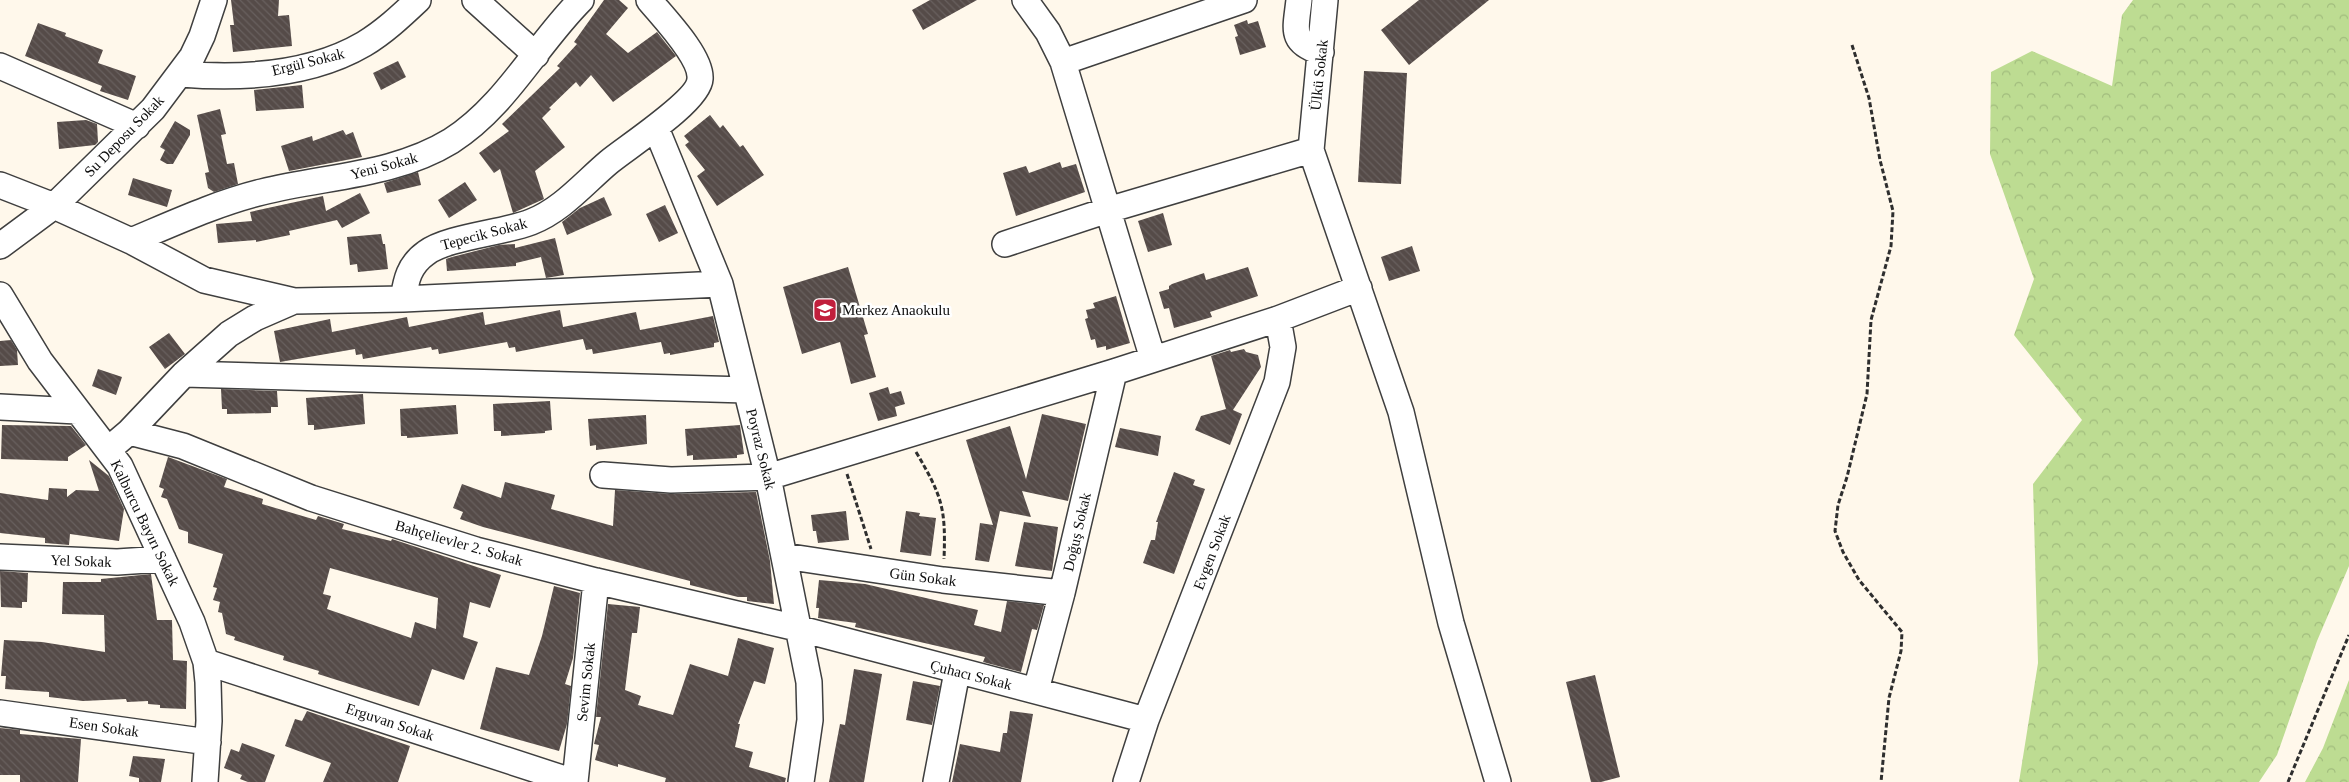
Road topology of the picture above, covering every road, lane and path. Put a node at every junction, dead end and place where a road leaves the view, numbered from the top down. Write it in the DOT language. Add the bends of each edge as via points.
graph roads {
  1 [pos="214,0"];
  2 [pos="418,0"];
  3 [pos="475,0"];
  4 [pos="581,0"];
  5 [pos="649,0"];
  6 [pos="1024,0"];
  7 [pos="1244,0"];
  8 [pos="1325,0"];
  9 [pos="1295,3"];
  10 [pos="1852,45"];
  11 [pos="1321,52"];
  12 [pos="536,54"];
  13 [pos="1063,62"];
  14 [pos="0,66"];
  15 [pos="181,74"];
  16 [pos="137,126"];
  17 [pos="656,128"];
  18 [pos="1311,150"];
  19 [pos="0,185"];
  20 [pos="54,206"];
  21 [pos="1108,210"];
  22 [pos="131,241"];
  23 [pos="1005,244"];
  24 [pos="0,246"];
  25 [pos="720,284"];
  26 [pos="1360,288"];
  27 [pos="0,295"];
  28 [pos="403,299"];
  29 [pos="294,301"];
  30 [pos="1278,319"];
  31 [pos="1153,359"];
  32 [pos="1114,372"];
  33 [pos="184,374"];
  34 [pos="746,390"];
  35 [pos="0,407"];
  36 [pos="77,411"];
  37 [pos="129,432"];
  38 [pos="906,435"];
  39 [pos="109,449"];
  40 [pos="841,456"];
  41 [pos="603,475"];
  42 [pos="768,477"];
  43 [pos="784,556"];
  44 [pos="0,557"];
  45 [pos="163,559"];
  46 [pos="877,571"];
  47 [pos="944,580"];
  48 [pos="596,582"];
  49 [pos="1062,593"];
  50 [pos="797,628"];
  51 [pos="2349,635"];
  52 [pos="206,662"];
  53 [pos="957,672"];
  54 [pos="1036,690"];
  55 [pos="0,713"];
  56 [pos="1146,720"];
  57 [pos="208,742"];
  58 [pos="205,782"];
  59 [pos="575,782"];
  60 [pos="801,782"];
  61 [pos="936,782"];
  62 [pos="1126,782"];
  63 [pos="1498,782"];
  64 [pos="1881,782"];
  65 [pos="2288,782"];
  1 -- 15 [label="street, Su Deposu Sokak" via="202,36"];
  2 -- 15 [label="street, Ergül Sokak" via="378,35 334,57 283,71 249,75 211,77"];
  3 -- 12 [label="street"];
  4 -- 12 [label="street, Yeni Sokak"];
  5 -- 17 [label="street" via="689,50 700,73 697,87"];
  6 -- 13 [label="street" via="1048,32"];
  7 -- 13 [label="street"];
  8 -- 11 [label="street, Ülkü Sokak"];
  9 -- 11 [label="street" via="1297,36 1306,47"];
  10 -- 64 [label="path" via="1869,98 1893,211 1891,246 1870,320 1867,394 1838,505 1835,532 1859,580 1902,632 1902,650 1889,698"];
  11 -- 18 [label="street, Ülkü Sokak"];
  12 -- 22 [label="street, Yeni Sokak" via="480,117 452,140 428,153 360,174 263,192 220,204"];
  13 -- 21 [label="street"];
  14 -- 16 [label="street"];
  15 -- 16 [label="street, Su Deposu Sokak"];
  16 -- 20 [label="street, Su Deposu Sokak"];
  17 -- 25 [label="street, Poyraz Sokak"];
  17 -- 28 [label="street, Tepecik Sokak" via="546,214 516,227 442,245 427,252 410,270"];
  18 -- 21 [label="street"];
  18 -- 26 [label="street"];
  19 -- 20 [label="street"];
  20 -- 22 [label="street"];
  20 -- 24 [label="street, Su Deposu Sokak"];
  21 -- 23 [label="street"];
  21 -- 31 [label="street"];
  22 -- 29 [label="street" via="204,280"];
  25 -- 28 [label="street"];
  25 -- 34 [label="street, Poyraz Sokak"];
  26 -- 30 [label="street"];
  26 -- 63 [label="street" via="1401,412 1451,623"];
  27 -- 36 [label="street, Kalburcu Bayırı Sokak" via="40,361"];
  28 -- 29 [label="street"];
  29 -- 33 [label="street" via="229,334"];
  30 -- 31 [label="street"];
  30 -- 56 [label="street, Evgen Sokak" via="1283,347 1274,392"];
  31 -- 32 [label="street"];
  32 -- 38 [label="street"];
  32 -- 49 [label="street, Doğuş Sokak"];
  33 -- 34 [label="street"];
  33 -- 37 [label="street"];
  34 -- 42 [label="street, Poyraz Sokak"];
  35 -- 36 [label="street"];
  36 -- 39 [label="street, Kalburcu Bayırı Sokak"];
  37 -- 39 [label="street"];
  37 -- 48 [label="street, Bahçelievler 2. Sokak" via="183,446 311,498 476,550"];
  38 -- 40 [label="street"];
  38 -- 47 [label="path" via="935,483 943,506"];
  39 -- 45 [label="street, Kalburcu Bayırı Sokak" via="130,485"];
  40 -- 42 [label="street"];
  40 -- 46 [label="path"];
  41 -- 42 [label="street" via="671,480"];
  42 -- 43 [label="street, Poyraz Sokak"];
  43 -- 46 [label="street, Gün Sokak"];
  43 -- 50 [label="street, Poyraz Sokak"];
  44 -- 45 [label="street, Yel Sokak" via="117,562"];
  45 -- 52 [label="street, Kalburcu Bayırı Sokak"];
  46 -- 47 [label="street, Gün Sokak"];
  47 -- 49 [label="street, Gün Sokak"];
  48 -- 50 [label="street, Bahçelievler 2. Sokak"];
  48 -- 59 [label="street, Sevim Sokak"];
  49 -- 54 [label="street, Doğuş Sokak"];
  50 -- 53 [label="street, Çuhacı Sokak"];
  50 -- 60 [label="street, Poyraz Sokak" via="810,700"];
  51 -- 65 [label="path"];
  52 -- 57 [label="street, Kalburcu Bayırı Sokak"];
  52 -- 59 [label="street, Erguvan Sokak"];
  53 -- 54 [label="street, Çuhacı Sokak"];
  53 -- 61 [label="street"];
  54 -- 56 [label="street, Çuhacı Sokak"];
  55 -- 57 [label="street, Esen Sokak"];
  56 -- 62 [label="street, Evgen Sokak"];
  57 -- 58 [label="street, Kalburcu Bayırı Sokak"];
}
